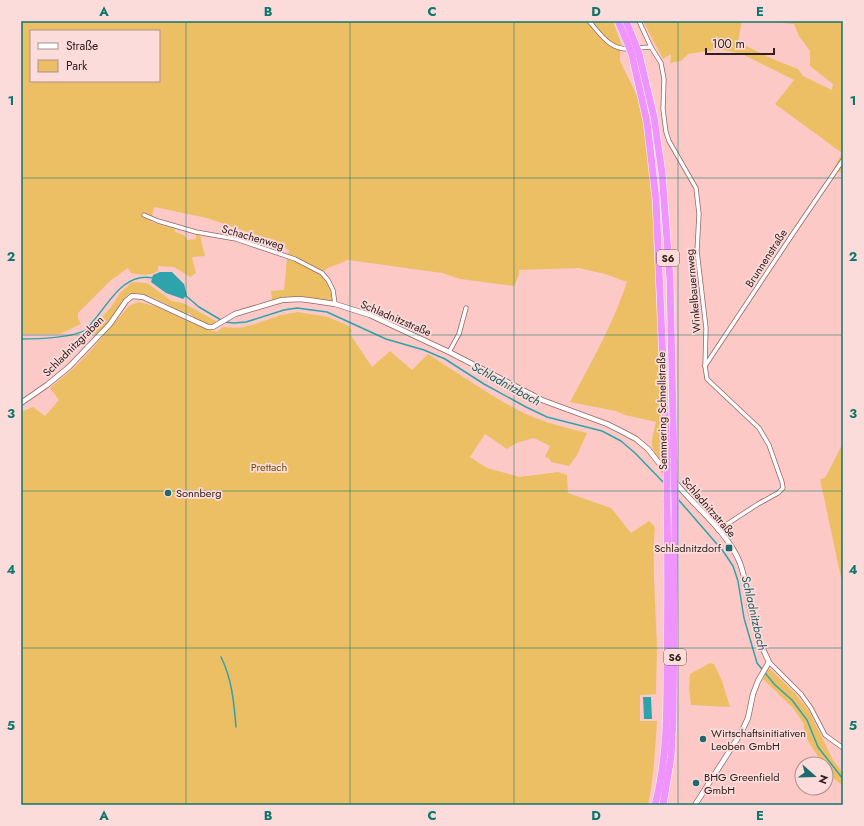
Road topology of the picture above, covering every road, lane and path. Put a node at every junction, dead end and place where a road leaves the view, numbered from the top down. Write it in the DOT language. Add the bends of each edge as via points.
graph roads {
  1 [pos="590,21"];
  2 [pos="618,21"];
  3 [pos="626,21"];
  4 [pos="639,21"];
  5 [pos="631,43"];
  6 [pos="651,47"];
  7 [pos="635,54"];
  8 [pos="843,160"];
  9 [pos="144,215"];
  10 [pos="335,304"];
  11 [pos="466,308"];
  12 [pos="449,352"];
  13 [pos="705,366"];
  14 [pos="21,403"];
  15 [pos="718,530"];
  16 [pos="768,664"];
  17 [pos="843,748"];
  18 [pos="656,805"];
  19 [pos="663,805"];
  20 [pos="695,805"];
  1 -- 6 [label="street" via="611,45 623,49"];
  2 -- 5 [label="highway, Semmering Schnellstraße / S6"];
  3 -- 5 [label="highway, Semmering Schnellstraße / S6"];
  4 -- 6 [label="street, Winkelbauernweg"];
  5 -- 7 [label="highway, Semmering Schnellstraße / S6, bridge"];
  6 -- 13 [label="street, Winkelbauernweg" via="658,56 663,70 666,132 696,188 699,214 697,251 706,328"];
  7 -- 18 [label="highway, Semmering Schnellstraße / S6, bridge" via="647,122 656,200 667,458 666,719 664,756"];
  7 -- 19 [label="highway, Semmering Schnellstraße / S6, bridge" via="654,118 662,172 670,279 675,507 674,720"];
  8 -- 13 [label="street, Brunnenstraße"];
  9 -- 10 [label="street, Schachenweg" via="196,232 236,239 295,259 328,280"];
  10 -- 12 [label="street, Schladnitzstraße" via="383,320"];
  10 -- 14 [label="street, Schladnitzgraben" via="282,300 235,314 208,327 154,301 132,296 126,300 110,324 69,367"];
  11 -- 12 [label="street" via="459,334"];
  12 -- 15 [label="street, Schladnitzstraße" via="542,400 606,424 636,439 655,457"];
  13 -- 15 [label="street, Winkelbauernweg" via="707,379 759,428 769,445 783,488"];
  15 -- 16 [label="street, Schladnitzstraße" via="739,562 760,646"];
  16 -- 17 [label="street, Schladnitzstraße" via="801,694 825,735"];
  16 -- 20 [label="street" via="753,694 748,718 741,733"];
}
